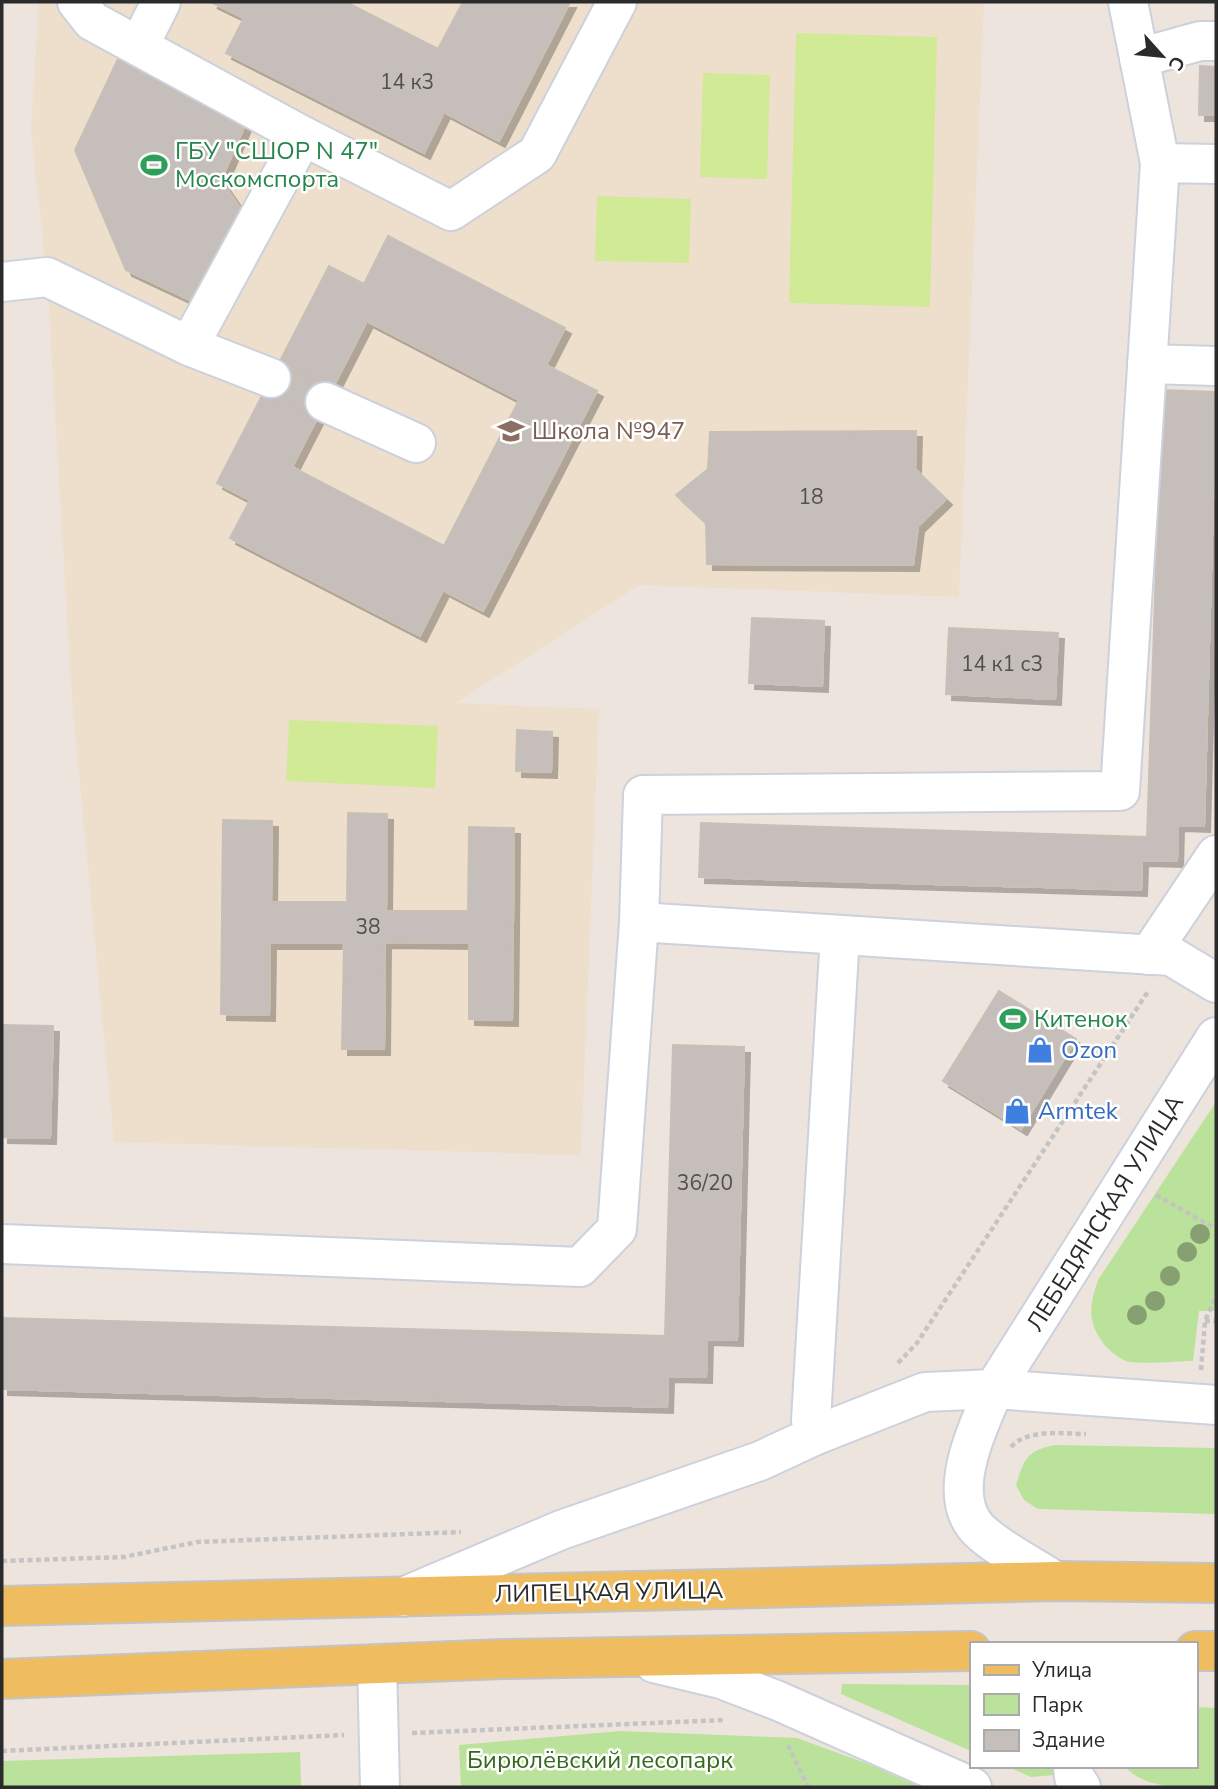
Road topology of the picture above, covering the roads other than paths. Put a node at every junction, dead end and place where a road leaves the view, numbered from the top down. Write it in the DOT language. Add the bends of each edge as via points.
graph roads {
  1 [pos="77,2"];
  2 [pos="161,2"];
  3 [pos="617,2"];
  4 [pos="1128,2"];
  5 [pos="1216,41"];
  6 [pos="139,46"];
  7 [pos="1139,58"];
  8 [pos="303,136"];
  9 [pos="1160,163"];
  10 [pos="1216,164"];
  11 [pos="2,282"];
  12 [pos="189,345"];
  13 [pos="1147,364"];
  14 [pos="1216,366"];
  15 [pos="271,378"];
  16 [pos="325,402"];
  17 [pos="416,443"];
  18 [pos="1216,855"];
  19 [pos="639,922"];
  20 [pos="840,935"];
  21 [pos="1160,956"];
  22 [pos="1216,984"];
  23 [pos="1216,1037"];
  24 [pos="2,1244"];
  25 [pos="994,1389"];
  26 [pos="1216,1405"];
  27 [pos="816,1436"];
  28 [pos="1055,1581"];
  29 [pos="1216,1583"];
  30 [pos="401,1598"];
  31 [pos="2,1606"];
  32 [pos="970,1651"];
  33 [pos="1197,1651"];
  34 [pos="1216,1651"];
  35 [pos="632,1657"];
  36 [pos="377,1664"];
  37 [pos="2,1679"];
  38 [pos="1073,1768"];
  39 [pos="380,1787"];
  40 [pos="972,1787"];
  41 [pos="1081,1787"];
  1 -- 6 [label="street" via="92,20"];
  2 -- 6 [label="street"];
  3 -- 8 [label="street" via="537,154 451,211"];
  4 -- 7 [label="street"];
  5 -- 7 [label="street"];
  6 -- 8 [label="street"];
  7 -- 9 [label="street"];
  8 -- 12 [label="street"];
  9 -- 10 [label="street"];
  9 -- 13 [label="street"];
  11 -- 12 [label="street" via="47,277"];
  12 -- 15 [label="street"];
  13 -- 14 [label="street"];
  13 -- 19 [label="street" via="1121,791 643,795"];
  16 -- 17 [label="street"];
  18 -- 21 [label="street"];
  19 -- 20 [label="street"];
  19 -- 24 [label="street" via="617,1229 580,1267"];
  20 -- 21 [label="street"];
  20 -- 27 [label="street" via="811,1420"];
  21 -- 22 [label="street"];
  23 -- 25 [label="street, ЛЕБЕДЯНСКАЯ УЛИЦА"];
  25 -- 26 [label="street"];
  25 -- 27 [label="street" via="925,1392"];
  25 -- 28 [label="street, ЛЕБЕДЯНСКАЯ УЛИЦА" via="963,1480 968,1515 982,1533"];
  27 -- 30 [label="street" via="760,1461 561,1530"];
  28 -- 29 [label="main road, ЛИПЕЦКАЯ УЛИЦА"];
  28 -- 30 [label="main road, ЛИПЕЦКАЯ УЛИЦА"];
  30 -- 31 [label="main road, ЛИПЕЦКАЯ УЛИЦА"];
  32 -- 35 [label="main road"];
  33 -- 34 [label="main road"];
  35 -- 36 [label="main road"];
  35 -- 40 [label="street" via="743,1687"];
  36 -- 37 [label="main road"];
  36 -- 39 [label="street"];
  38 -- 41 [label="street"];
}
